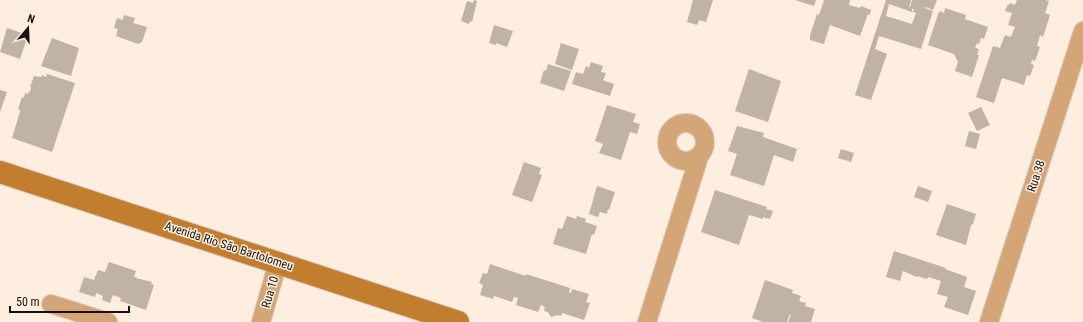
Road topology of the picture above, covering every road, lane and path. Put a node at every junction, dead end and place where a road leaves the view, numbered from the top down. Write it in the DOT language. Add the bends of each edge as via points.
graph roads {
  1 [pos="1083,31"];
  2 [pos="699,157"];
  3 [pos="0,172"];
  4 [pos="278,262"];
  5 [pos="51,304"];
  6 [pos="108,322"];
  7 [pos="261,322"];
  8 [pos="458,322"];
  9 [pos="647,322"];
  10 [pos="989,322"];
  1 -- 10 [label="street, Rua 38"];
  2 -- 9 [label="street"];
  3 -- 4 [label="street, Avenida Rio São Bartolomeu"];
  4 -- 7 [label="street, Rua 10"];
  4 -- 8 [label="street, Avenida Rio São Bartolomeu"];
  5 -- 6 [label="street"];
}
